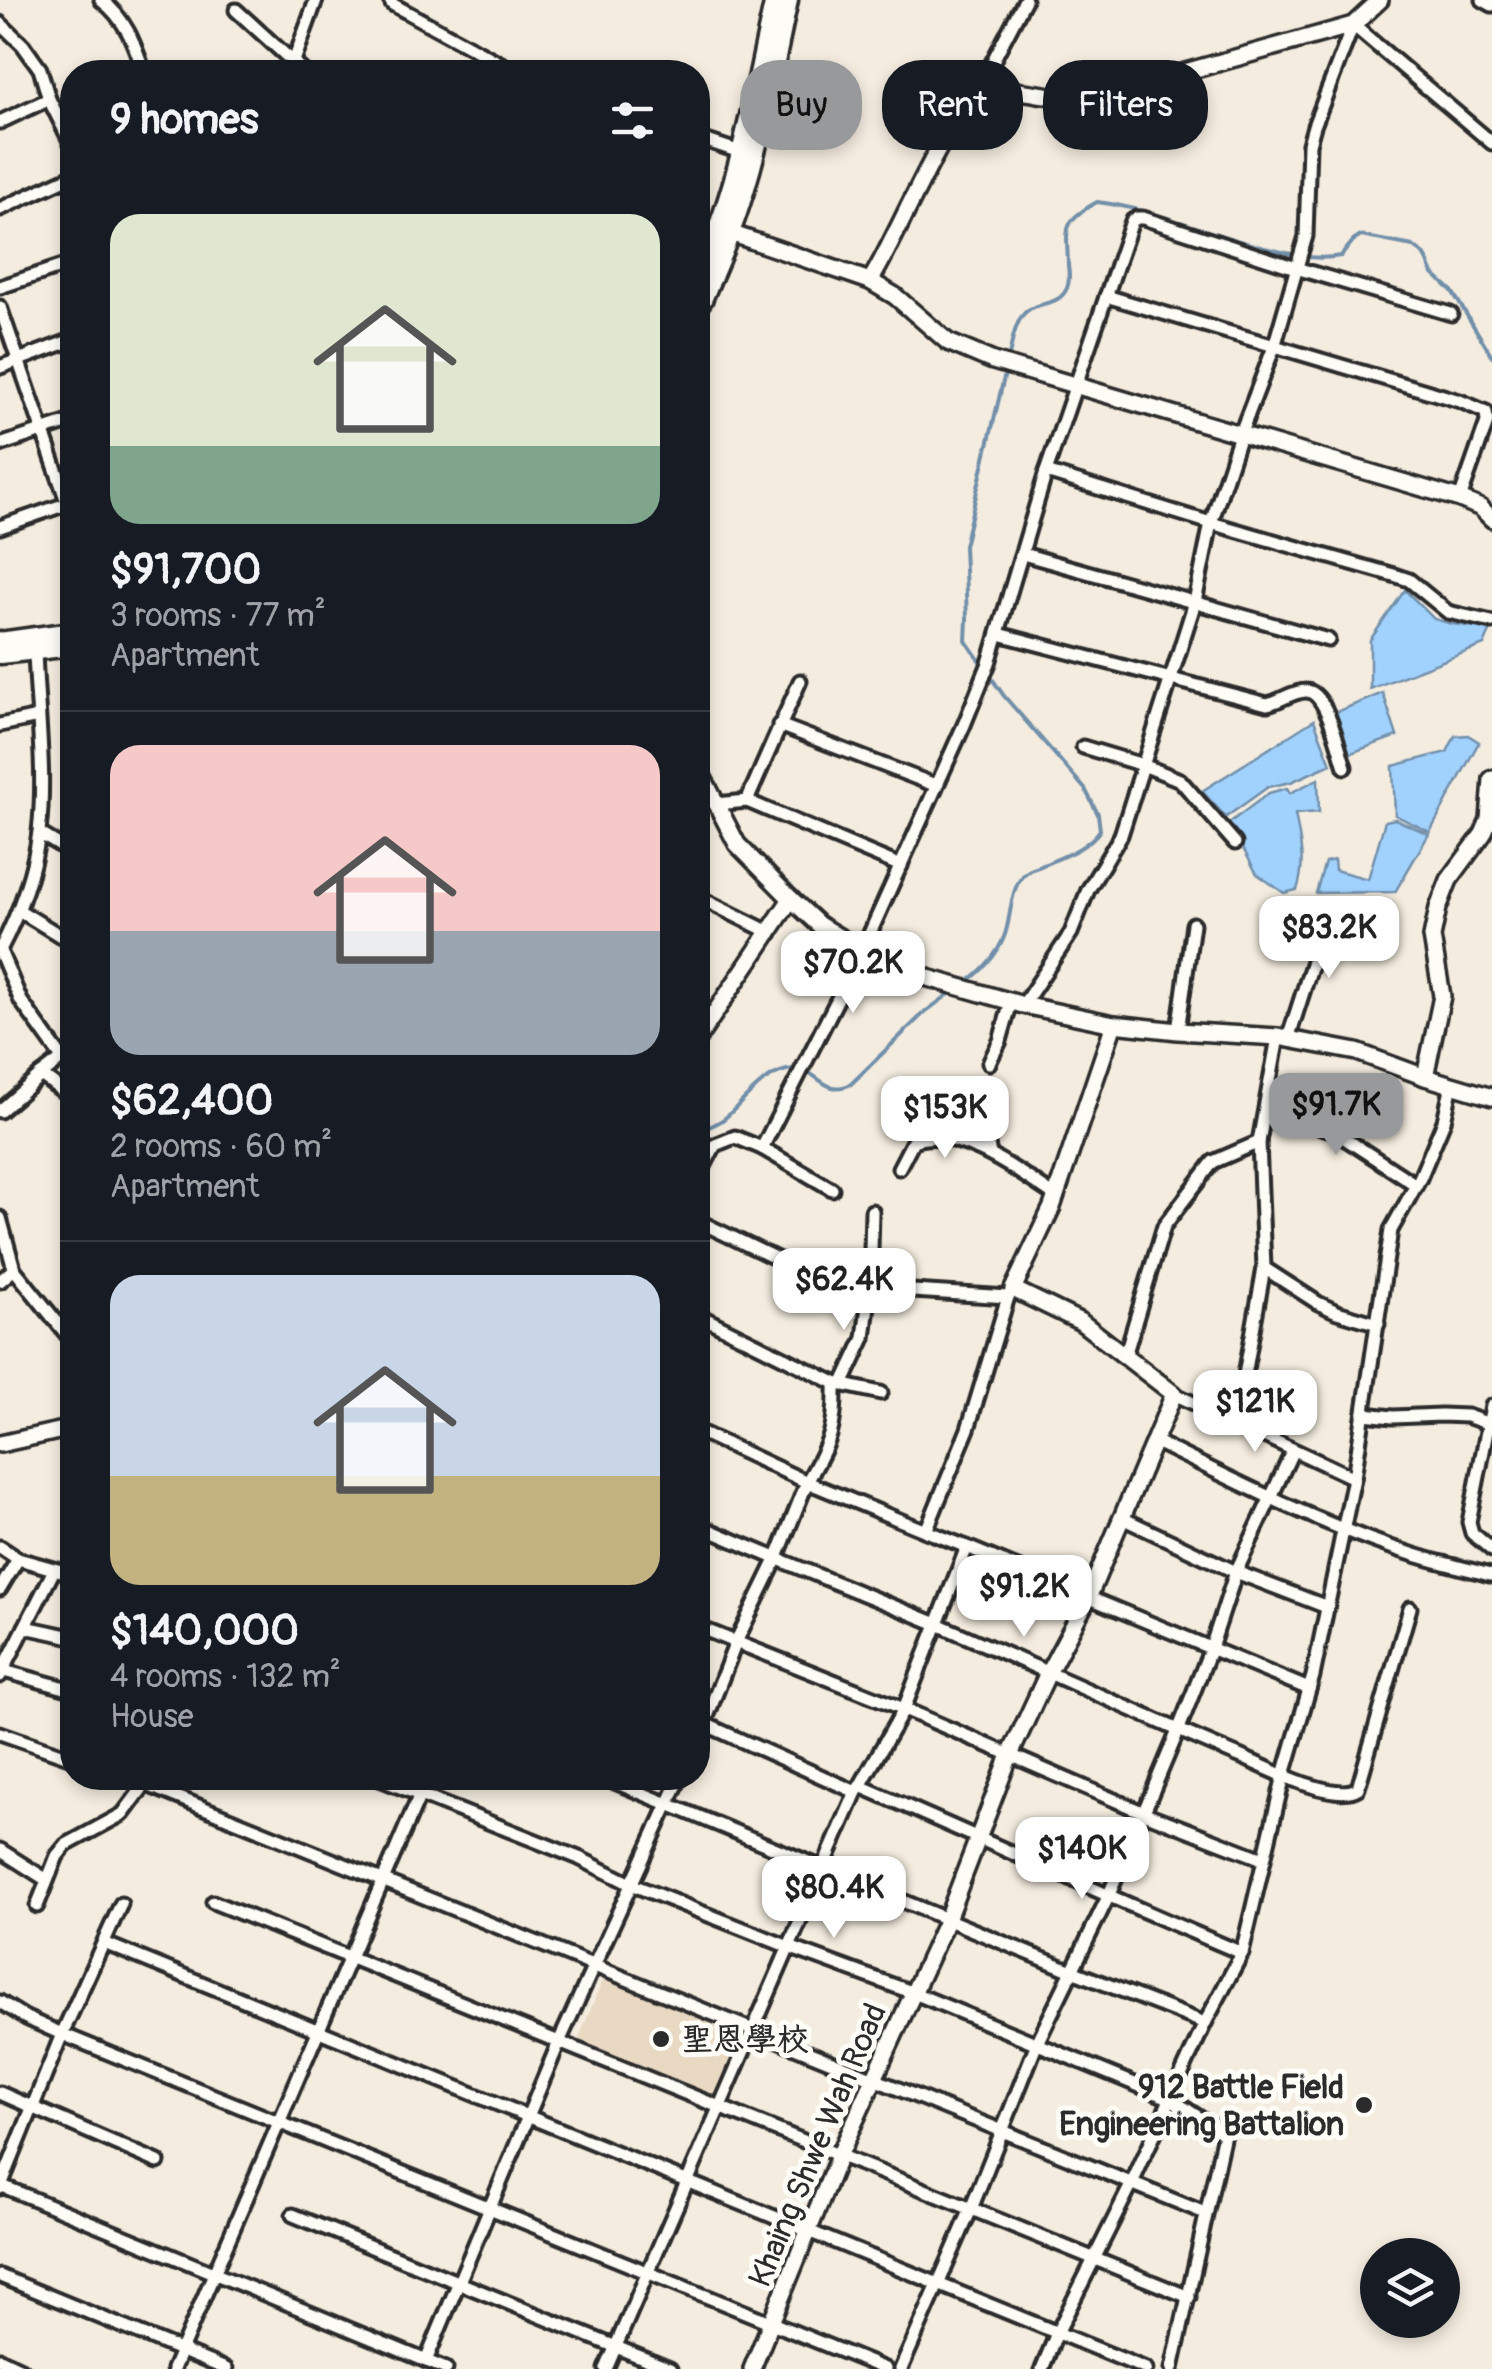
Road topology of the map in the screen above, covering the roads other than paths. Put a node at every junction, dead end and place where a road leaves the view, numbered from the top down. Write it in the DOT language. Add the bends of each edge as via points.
graph roads {
  1 [pos="101,0"];
  2 [pos="316,0"];
  3 [pos="390,0"];
  4 [pos="776,0"];
  5 [pos="788,0"];
  6 [pos="1025,0"];
  7 [pos="1380,0"];
  8 [pos="1483,0"];
  9 [pos="1492,6"];
  10 [pos="236,10"];
  11 [pos="0,23"];
  12 [pos="1352,25"];
  13 [pos="140,60"];
  14 [pos="289,60"];
  15 [pos="294,60"];
  16 [pos="494,60"];
  17 [pos="993,60"];
  18 [pos="1023,92"];
  19 [pos="48,98"];
  20 [pos="0,122"];
  21 [pos="60,122"];
  22 [pos="1490,138"];
  23 [pos="710,142"];
  24 [pos="939,150"];
  25 [pos="740,152"];
  26 [pos="60,182"];
  27 [pos="0,209"];
  28 [pos="730,233"];
  29 [pos="710,247"];
  30 [pos="1299,259"];
  31 [pos="60,267"];
  32 [pos="710,281"];
  33 [pos="870,281"];
  34 [pos="0,287"];
  35 [pos="1106,296"];
  36 [pos="0,307"];
  37 [pos="1452,314"];
  38 [pos="60,345"];
  39 [pos="1274,347"];
  40 [pos="19,360"];
  41 [pos="0,367"];
  42 [pos="1076,387"];
  43 [pos="60,425"];
  44 [pos="43,430"];
  45 [pos="1240,436"];
  46 [pos="0,445"];
  47 [pos="1046,472"];
  48 [pos="60,477"];
  49 [pos="1460,500"];
  50 [pos="60,510"];
  51 [pos="1492,520"];
  52 [pos="1211,523"];
  53 [pos="0,526"];
  54 [pos="1023,554"];
  55 [pos="1196,602"];
  56 [pos="1492,622"];
  57 [pos="60,634"];
  58 [pos="999,634"];
  59 [pos="1328,640"];
  60 [pos="3,643"];
  61 [pos="60,648"];
  62 [pos="35,652"];
  63 [pos="1170,679"];
  64 [pos="800,681"];
  65 [pos="38,717"];
  66 [pos="0,725"];
  67 [pos="779,725"];
  68 [pos="1083,747"];
  69 [pos="1143,765"];
  70 [pos="1344,768"];
  71 [pos="1492,778"];
  72 [pos="935,785"];
  73 [pos="710,792"];
  74 [pos="746,801"];
  75 [pos="716,804"];
  76 [pos="38,832"];
  77 [pos="1235,843"];
  78 [pos="60,846"];
  79 [pos="901,866"];
  80 [pos="792,899"];
  81 [pos="710,903"];
  82 [pos="20,911"];
  83 [pos="1315,915"];
  84 [pos="1193,924"];
  85 [pos="771,933"];
  86 [pos="60,936"];
  87 [pos="0,951"];
  88 [pos="862,951"];
  89 [pos="1017,1004"];
  90 [pos="710,1021"];
  91 [pos="1114,1024"];
  92 [pos="1178,1031"];
  93 [pos="1283,1038"];
  94 [pos="60,1046"];
  95 [pos="60,1059"];
  96 [pos="989,1063"];
  97 [pos="41,1074"];
  98 [pos="1425,1077"];
  99 [pos="1452,1084"];
  100 [pos="60,1089"];
  101 [pos="1492,1097"];
  102 [pos="1,1107"];
  103 [pos="1265,1111"];
  104 [pos="984,1125"];
  105 [pos="1259,1142"];
  106 [pos="762,1148"];
  107 [pos="990,1154"];
  108 [pos="710,1155"];
  109 [pos="899,1168"];
  110 [pos="1416,1186"];
  111 [pos="832,1189"];
  112 [pos="1056,1196"];
  113 [pos="872,1211"];
  114 [pos="0,1218"];
  115 [pos="710,1227"];
  116 [pos="1264,1268"];
  117 [pos="14,1270"];
  118 [pos="0,1280"];
  119 [pos="870,1289"];
  120 [pos="1010,1293"];
  121 [pos="710,1321"];
  122 [pos="1378,1324"];
  123 [pos="60,1326"];
  124 [pos="1125,1356"];
  125 [pos="839,1384"];
  126 [pos="881,1393"];
  127 [pos="1174,1394"];
  128 [pos="1492,1406"];
  129 [pos="1364,1414"];
  130 [pos="1230,1420"];
  131 [pos="1490,1425"];
  132 [pos="60,1431"];
  133 [pos="710,1437"];
  134 [pos="1154,1442"];
  135 [pos="0,1444"];
  136 [pos="1294,1450"];
  137 [pos="1354,1478"];
  138 [pos="808,1482"];
  139 [pos="1271,1498"];
  140 [pos="1122,1518"];
  141 [pos="1344,1528"];
  142 [pos="710,1530"];
  143 [pos="926,1531"];
  144 [pos="0,1547"];
  145 [pos="966,1547"];
  146 [pos="1492,1550"];
  147 [pos="18,1559"];
  148 [pos="776,1560"];
  149 [pos="54,1570"];
  150 [pos="60,1571"];
  151 [pos="1236,1572"];
  152 [pos="1490,1574"];
  153 [pos="0,1588"];
  154 [pos="1088,1598"];
  155 [pos="1327,1607"];
  156 [pos="1410,1608"];
  157 [pos="936,1624"];
  158 [pos="26,1627"];
  159 [pos="710,1631"];
  160 [pos="60,1634"];
  161 [pos="736,1642"];
  162 [pos="1211,1648"];
  163 [pos="2,1674"];
  164 [pos="1048,1674"];
  165 [pos="60,1687"];
  166 [pos="1309,1689"];
  167 [pos="710,1701"];
  168 [pos="904,1708"];
  169 [pos="710,1726"];
  170 [pos="1178,1731"];
  171 [pos="0,1732"];
  172 [pos="60,1754"];
  173 [pos="1010,1754"];
  174 [pos="1284,1775"];
  175 [pos="858,1789"];
  176 [pos="141,1790"];
  177 [pos="163,1790"];
  178 [pos="409,1790"];
  179 [pos="422,1790"];
  180 [pos="635,1790"];
  181 [pos="674,1790"];
  182 [pos="420,1794"];
  183 [pos="668,1803"];
  184 [pos="1142,1812"];
  185 [pos="978,1837"];
  186 [pos="0,1850"];
  187 [pos="1264,1858"];
  188 [pos="824,1867"];
  189 [pos="384,1879"];
  190 [pos="47,1880"];
  191 [pos="633,1885"];
  192 [pos="1108,1897"];
  193 [pos="212,1902"];
  194 [pos="121,1904"];
  195 [pos="37,1906"];
  196 [pos="946,1919"];
  197 [pos="104,1944"];
  198 [pos="789,1947"];
  199 [pos="1242,1953"];
  200 [pos="350,1957"];
  201 [pos="596,1966"];
  202 [pos="1072,1970"];
  203 [pos="914,1993"];
  204 [pos="0,2002"];
  205 [pos="1205,2023"];
  206 [pos="753,2029"];
  207 [pos="318,2031"];
  208 [pos="62,2034"];
  209 [pos="560,2042"];
  210 [pos="1037,2043"];
  211 [pos="873,2078"];
  212 [pos="0,2093"];
  213 [pos="1170,2099"];
  214 [pos="720,2107"];
  215 [pos="33,2108"];
  216 [pos="528,2116"];
  217 [pos="279,2122"];
  218 [pos="1002,2130"];
  219 [pos="839,2156"];
  220 [pos="158,2162"];
  221 [pos="687,2182"];
  222 [pos="1132,2183"];
  223 [pos="0,2186"];
  224 [pos="490,2208"];
  225 [pos="971,2209"];
  226 [pos="1206,2213"];
  227 [pos="293,2215"];
  228 [pos="808,2231"];
  229 [pos="1094,2259"];
  230 [pos="214,2273"];
  231 [pos="648,2273"];
  232 [pos="0,2276"];
  233 [pos="459,2283"];
  234 [pos="939,2284"];
  235 [pos="1189,2297"];
  236 [pos="770,2322"];
  237 [pos="1057,2333"];
  238 [pos="616,2347"];
  239 [pos="181,2350"];
  240 [pos="0,2359"];
  241 [pos="426,2361"];
  242 [pos="21,2369"];
  243 [pos="173,2369"];
  244 [pos="226,2369"];
  245 [pos="446,2369"];
  246 [pos="606,2369"];
  247 [pos="670,2369"];
  248 [pos="752,2369"];
  249 [pos="885,2369"];
  250 [pos="901,2369"];
  251 [pos="1042,2369"];
  252 [pos="1146,2369"];
  253 [pos="1172,2369"];
  1 -- 13 [label="street" via="117,12"];
  2 -- 15 [label="street"];
  3 -- 16 [label="street"];
  4 -- 25 [label="main road"];
  5 -- 28 [label="main road"];
  6 -- 17 [label="street"];
  7 -- 12 [label="street"];
  8 -- 9 [label="street"];
  10 -- 14 [label="street"];
  11 -- 19 [label="street" via="40,69"];
  12 -- 18 [label="street" via="1110,93 1075,98"];
  12 -- 22 [label="street"];
  12 -- 30 [label="street" via="1309,144"];
  19 -- 20 [label="street"];
  19 -- 21 [label="street"];
  23 -- 25 [label="street"];
  24 -- 33 [label="street"];
  25 -- 29 [label="main road"];
  26 -- 27 [label="street"];
  28 -- 32 [label="main road"];
  28 -- 33 [label="street"];
  30 -- 35 [label="street" via="1137,218"];
  30 -- 37 [label="street"];
  30 -- 39 [label="street"];
  31 -- 34 [label="street"];
  33 -- 42 [label="street" via="948,342"];
  35 -- 39 [label="street"];
  35 -- 42 [label="street"];
  36 -- 40 [label="street"];
  38 -- 40 [label="street"];
  39 -- 45 [label="street"];
  39 -- 49 [label="street" via="1486,412"];
  40 -- 41 [label="street"];
  40 -- 44 [label="street"];
  42 -- 45 [label="street"];
  42 -- 47 [label="street"];
  43 -- 44 [label="street"];
  44 -- 46 [label="street"];
  44 -- 48 [label="street"];
  45 -- 49 [label="street"];
  45 -- 52 [label="street"];
  47 -- 52 [label="street"];
  47 -- 54 [label="street"];
  49 -- 51 [label="street"];
  50 -- 53 [label="street"];
  52 -- 55 [label="street"];
  52 -- 56 [label="street" via="1398,576 1448,612"];
  54 -- 55 [label="street"];
  54 -- 58 [label="street"];
  55 -- 59 [label="street"];
  55 -- 63 [label="street"];
  57 -- 60 [label="main road"];
  58 -- 63 [label="street"];
  58 -- 72 [label="street"];
  60 -- 62 [label="main road"];
  61 -- 62 [label="main road"];
  62 -- 65 [label="street"];
  63 -- 69 [label="street"];
  63 -- 70 [label="street" via="1267,704 1316,694"];
  64 -- 67 [label="street"];
  65 -- 66 [label="street"];
  65 -- 76 [label="street"];
  67 -- 72 [label="street"];
  67 -- 74 [label="street"];
  68 -- 69 [label="street"];
  69 -- 77 [label="street" via="1180,780"];
  69 -- 89 [label="street" via="1121,835 1071,933"];
  71 -- 98 [label="street" via="1489,820 1438,908 1432,938 1442,996"];
  72 -- 79 [label="street"];
  73 -- 75 [label="street"];
  74 -- 75 [label="street"];
  74 -- 79 [label="street"];
  75 -- 80 [label="street" via="737,844"];
  76 -- 78 [label="street"];
  76 -- 82 [label="street"];
  79 -- 88 [label="street"];
  80 -- 85 [label="street"];
  80 -- 88 [label="street"];
  81 -- 85 [label="street"];
  82 -- 86 [label="street"];
  82 -- 87 [label="street"];
  83 -- 93 [label="street" via="1317,946"];
  84 -- 92 [label="street"];
  85 -- 90 [label="street"];
  87 -- 94 [label="street" via="22,1000"];
  88 -- 89 [label="street" via="900,970"];
  88 -- 106 [label="street"];
  89 -- 91 [label="street"];
  89 -- 96 [label="street"];
  91 -- 92 [label="street"];
  91 -- 112 [label="street"];
  92 -- 93 [label="street"];
  93 -- 98 [label="street" via="1357,1052"];
  93 -- 103 [label="street"];
  95 -- 97 [label="street"];
  97 -- 100 [label="street"];
  97 -- 102 [label="street"];
  98 -- 99 [label="street"];
  99 -- 101 [label="street"];
  99 -- 110 [label="street"];
  103 -- 105 [label="street"];
  103 -- 110 [label="street" via="1332,1130"];
  104 -- 107 [label="street"];
  105 -- 116 [label="street"];
  105 -- 124 [label="street" via="1213,1162 1164,1226"];
  106 -- 108 [label="street" via="736,1137 715,1145"];
  106 -- 111 [label="street"];
  107 -- 109 [label="street" via="918,1138"];
  107 -- 112 [label="street"];
  110 -- 122 [label="street" via="1391,1230"];
  112 -- 120 [label="street"];
  113 -- 119 [label="street"];
  114 -- 117 [label="street"];
  115 -- 119 [label="street" via="833,1286"];
  116 -- 122 [label="street" via="1318,1303"];
  116 -- 130 [label="street"];
  117 -- 118 [label="street"];
  117 -- 123 [label="street"];
  119 -- 120 [label="street"];
  119 -- 125 [label="street" via="864,1338"];
  120 -- 124 [label="street" via="1081,1322"];
  120 -- 143 [label="street" via="968,1429"];
  121 -- 125 [label="street"];
  122 -- 129 [label="street"];
  124 -- 127 [label="street"];
  125 -- 126 [label="street"];
  125 -- 138 [label="street" via="830,1441"];
  127 -- 130 [label="street"];
  127 -- 134 [label="street, Khaing Shwe Wah Road"];
  128 -- 131 [label="street"];
  129 -- 131 [label="street" via="1467,1416"];
  129 -- 137 [label="street"];
  130 -- 136 [label="street"];
  131 -- 146 [label="street" via="1469,1522"];
  132 -- 135 [label="street"];
  133 -- 138 [label="street"];
  134 -- 139 [label="street"];
  134 -- 140 [label="street, Khaing Shwe Wah Road"];
  136 -- 137 [label="street"];
  136 -- 139 [label="street"];
  137 -- 141 [label="street"];
  138 -- 143 [label="street"];
  138 -- 148 [label="street"];
  139 -- 141 [label="street"];
  139 -- 151 [label="street"];
  140 -- 151 [label="street"];
  140 -- 154 [label="street, Khaing Shwe Wah Road"];
  141 -- 152 [label="street"];
  141 -- 155 [label="street"];
  142 -- 148 [label="street"];
  143 -- 145 [label="street"];
  144 -- 147 [label="street"];
  145 -- 154 [label="street"];
  145 -- 157 [label="street"];
  147 -- 149 [label="street"];
  147 -- 153 [label="street"];
  148 -- 157 [label="street"];
  148 -- 161 [label="street"];
  149 -- 150 [label="street"];
  149 -- 158 [label="street"];
  151 -- 155 [label="street"];
  151 -- 162 [label="street"];
  154 -- 162 [label="street"];
  154 -- 164 [label="street, Khaing Shwe Wah Road"];
  155 -- 166 [label="street"];
  156 -- 174 [label="street" via="1358,1788 1336,1792"];
  157 -- 164 [label="street"];
  157 -- 168 [label="street"];
  158 -- 160 [label="street"];
  158 -- 163 [label="street"];
  159 -- 161 [label="street"];
  161 -- 167 [label="street"];
  161 -- 168 [label="street"];
  162 -- 166 [label="street"];
  162 -- 170 [label="street"];
  163 -- 165 [label="street"];
  164 -- 170 [label="street"];
  164 -- 173 [label="street, Khaing Shwe Wah Road"];
  166 -- 174 [label="street"];
  168 -- 173 [label="street"];
  168 -- 175 [label="street"];
  169 -- 175 [label="street"];
  170 -- 174 [label="street"];
  170 -- 184 [label="street"];
  171 -- 172 [label="street"];
  173 -- 184 [label="street"];
  173 -- 185 [label="street, Khaing Shwe Wah Road"];
  174 -- 187 [label="street"];
  175 -- 185 [label="street"];
  175 -- 188 [label="street"];
  176 -- 190 [label="street" via="123,1814 66,1845"];
  177 -- 189 [label="street"];
  178 -- 182 [label="street"];
  179 -- 182 [label="street"];
  180 -- 183 [label="street"];
  181 -- 183 [label="street"];
  182 -- 189 [label="street"];
  182 -- 191 [label="street"];
  183 -- 188 [label="street"];
  183 -- 191 [label="street"];
  184 -- 187 [label="street"];
  184 -- 192 [label="street"];
  185 -- 192 [label="street"];
  185 -- 196 [label="street, Khaing Shwe Wah Road"];
  186 -- 190 [label="street"];
  187 -- 199 [label="street"];
  188 -- 196 [label="street"];
  188 -- 198 [label="street"];
  189 -- 200 [label="street"];
  189 -- 201 [label="street"];
  190 -- 195 [label="street"];
  191 -- 198 [label="street"];
  191 -- 201 [label="street"];
  192 -- 199 [label="street"];
  192 -- 202 [label="street"];
  193 -- 200 [label="street"];
  194 -- 197 [label="street"];
  196 -- 202 [label="street"];
  196 -- 203 [label="street, Khaing Shwe Wah Road"];
  197 -- 207 [label="street"];
  197 -- 208 [label="street"];
  198 -- 203 [label="street"];
  198 -- 206 [label="street"];
  199 -- 205 [label="street"];
  200 -- 207 [label="street"];
  200 -- 209 [label="street"];
  201 -- 206 [label="street"];
  201 -- 209 [label="street"];
  202 -- 205 [label="street"];
  202 -- 210 [label="street"];
  203 -- 210 [label="street"];
  203 -- 211 [label="street, Khaing Shwe Wah Road"];
  204 -- 208 [label="street"];
  205 -- 213 [label="street"];
  206 -- 211 [label="street"];
  206 -- 214 [label="street"];
  207 -- 216 [label="street"];
  207 -- 217 [label="street"];
  208 -- 215 [label="street"];
  208 -- 217 [label="street"];
  209 -- 214 [label="street"];
  209 -- 216 [label="street"];
  210 -- 213 [label="street"];
  210 -- 218 [label="street"];
  211 -- 218 [label="street"];
  211 -- 219 [label="street, Khaing Shwe Wah Road"];
  212 -- 215 [label="street"];
  213 -- 222 [label="street"];
  213 -- 226 [label="street" via="1224,2134"];
  214 -- 219 [label="street"];
  214 -- 221 [label="street"];
  215 -- 220 [label="street"];
  215 -- 223 [label="street"];
  216 -- 221 [label="street"];
  216 -- 224 [label="street"];
  217 -- 224 [label="street"];
  217 -- 230 [label="street"];
  218 -- 222 [label="street"];
  218 -- 225 [label="street"];
  219 -- 225 [label="street"];
  219 -- 228 [label="street, Khaing Shwe Wah Road"];
  221 -- 228 [label="street"];
  221 -- 231 [label="street"];
  222 -- 226 [label="street"];
  222 -- 229 [label="street"];
  223 -- 230 [label="street"];
  224 -- 231 [label="street"];
  224 -- 233 [label="street"];
  225 -- 229 [label="street"];
  225 -- 234 [label="street"];
  226 -- 235 [label="street"];
  227 -- 233 [label="street"];
  228 -- 234 [label="street"];
  228 -- 236 [label="street, Khaing Shwe Wah Road"];
  229 -- 235 [label="street"];
  229 -- 237 [label="street"];
  230 -- 239 [label="street"];
  230 -- 241 [label="street"];
  231 -- 236 [label="street"];
  231 -- 238 [label="street"];
  232 -- 239 [label="street"];
  233 -- 238 [label="street"];
  233 -- 241 [label="street"];
  234 -- 237 [label="street"];
  234 -- 250 [label="street"];
  235 -- 253 [label="street"];
  236 -- 248 [label="street, Khaing Shwe Wah Road"];
  236 -- 249 [label="street"];
  237 -- 251 [label="street"];
  237 -- 252 [label="street"];
  238 -- 246 [label="street"];
  238 -- 247 [label="street"];
  239 -- 243 [label="street"];
  239 -- 244 [label="street"];
  240 -- 242 [label="street"];
  241 -- 245 [label="street"];
}
